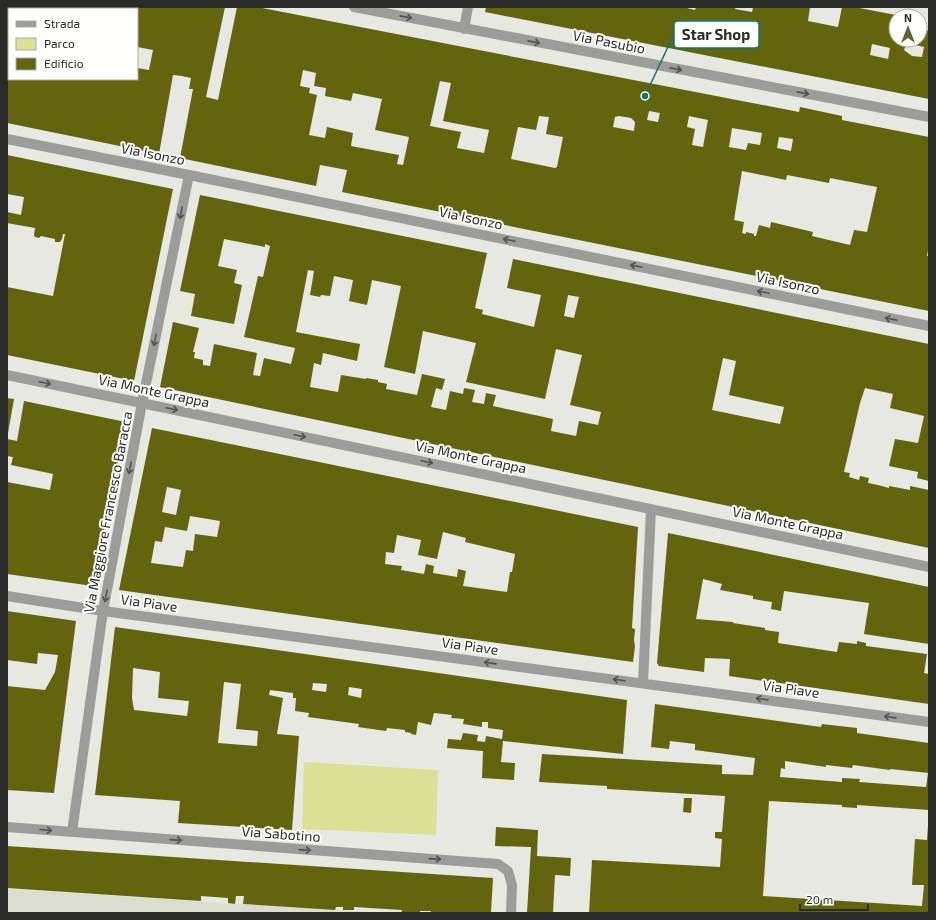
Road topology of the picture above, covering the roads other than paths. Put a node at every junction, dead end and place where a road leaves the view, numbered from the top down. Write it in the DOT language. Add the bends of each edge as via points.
graph roads {
  1 [pos="354,7"];
  2 [pos="468,7"];
  3 [pos="464,29"];
  4 [pos="929,117"];
  5 [pos="7,139"];
  6 [pos="189,175"];
  7 [pos="929,326"];
  8 [pos="7,375"];
  9 [pos="142,403"];
  10 [pos="651,509"];
  11 [pos="929,567"];
  12 [pos="7,596"];
  13 [pos="103,611"];
  14 [pos="643,683"];
  15 [pos="929,722"];
  16 [pos="7,827"];
  17 [pos="72,832"];
  18 [pos="511,913"];
  1 -- 3 [label="street, Via Pasubio, one-way"];
  2 -- 3 [label="street"];
  3 -- 4 [label="street, Via Pasubio, one-way"];
  5 -- 6 [label="street, Via Isonzo"];
  7 -- 6 [label="street, Via Isonzo, one-way"];
  6 -- 9 [label="street, Via Maggiore Francesco Baracca, one-way"];
  8 -- 9 [label="street, Via Monte Grappa, one-way"];
  9 -- 10 [label="street, Via Monte Grappa, one-way"];
  9 -- 13 [label="street, Via Maggiore Francesco Baracca, one-way"];
  10 -- 11 [label="street, Via Monte Grappa"];
  10 -- 14 [label="street"];
  12 -- 13 [label="street, Via Piave"];
  14 -- 13 [label="street, Via Piave, one-way"];
  13 -- 17 [label="street, Via Maggiore Francesco Baracca"];
  15 -- 14 [label="street, Via Piave, one-way"];
  16 -- 17 [label="street, Via Sabotino, one-way"];
  17 -- 18 [label="street, Via Sabotino, one-way" via="498,864 508,871 512,885"];
}
